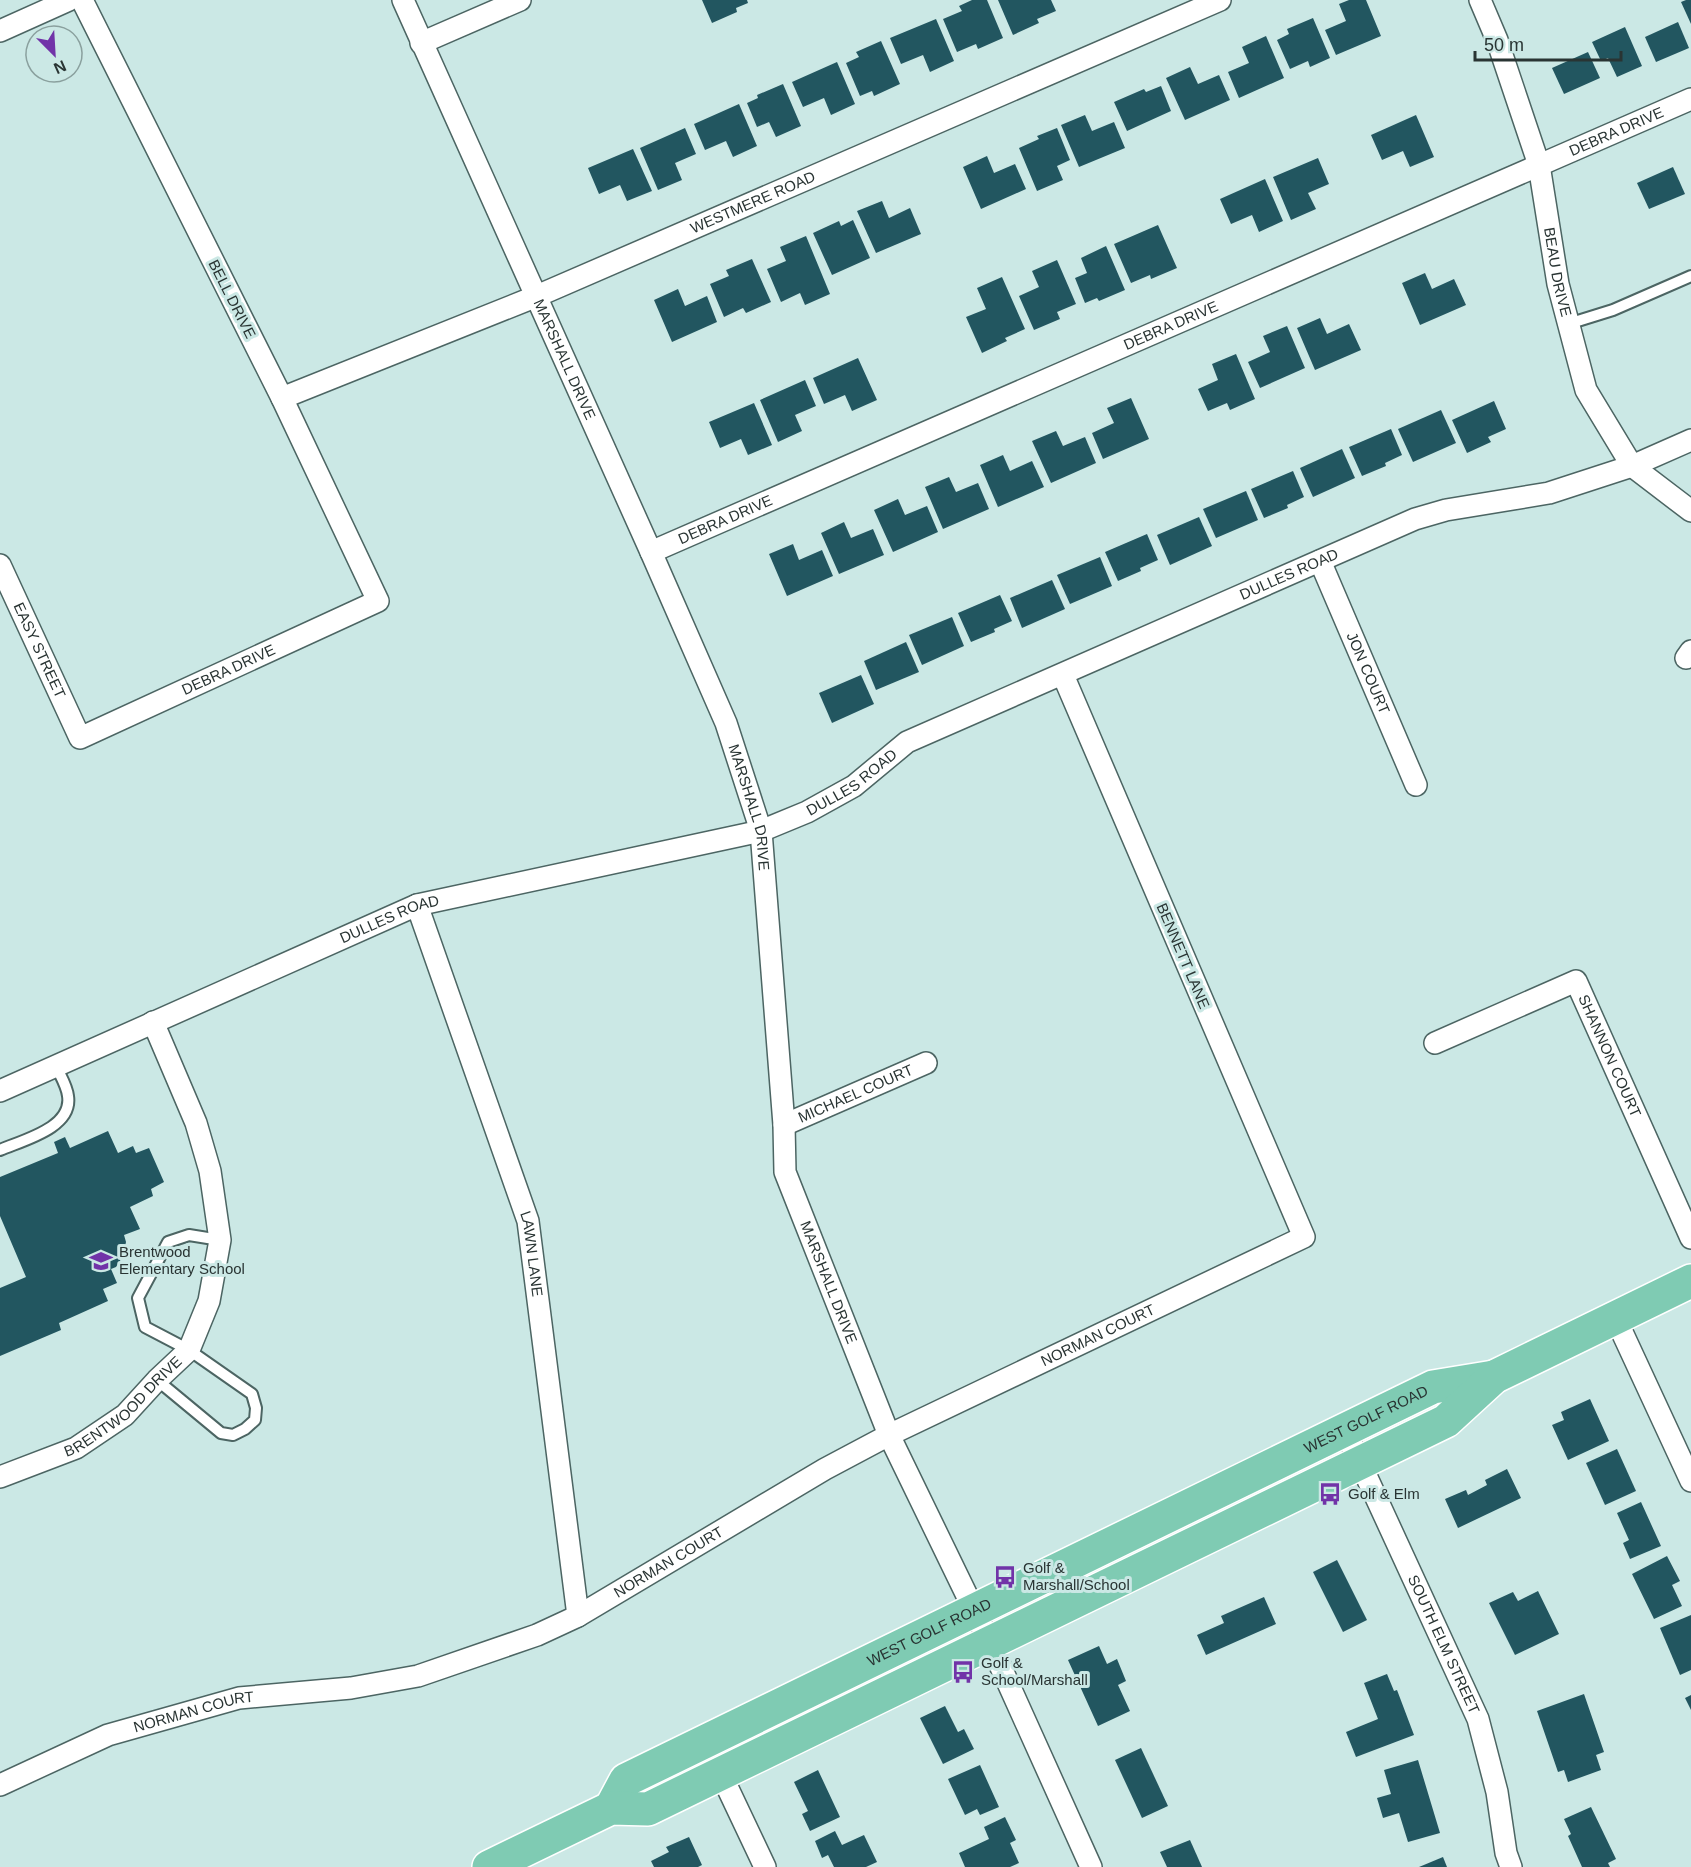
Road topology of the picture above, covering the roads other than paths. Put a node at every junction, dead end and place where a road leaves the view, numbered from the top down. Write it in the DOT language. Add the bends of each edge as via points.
graph roads {
  1 [pos="82,0"];
  2 [pos="403,0"];
  3 [pos="520,0"];
  4 [pos="1220,0"];
  5 [pos="1480,0"];
  6 [pos="56,3"];
  7 [pos="0,31"];
  8 [pos="421,43"];
  9 [pos="1691,99"];
  10 [pos="1539,165"];
  11 [pos="1691,276"];
  12 [pos="537,296"];
  13 [pos="1568,324"];
  14 [pos="282,398"];
  15 [pos="1691,440"];
  16 [pos="1632,466"];
  17 [pos="1691,511"];
  18 [pos="651,552"];
  19 [pos="1320,561"];
  20 [pos="0,565"];
  21 [pos="378,601"];
  22 [pos="1063,675"];
  23 [pos="80,738"];
  24 [pos="1416,785"];
  25 [pos="761,831"];
  26 [pos="417,905"];
  27 [pos="153,1022"];
  28 [pos="1435,1043"];
  29 [pos="926,1063"];
  30 [pos="56,1066"];
  31 [pos="0,1091"];
  32 [pos="784,1125"];
  33 [pos="0,1150"];
  34 [pos="1304,1237"];
  35 [pos="1691,1238"];
  36 [pos="220,1240"];
  37 [pos="1691,1281"];
  38 [pos="1616,1317"];
  39 [pos="189,1350"];
  40 [pos="1494,1377"];
  41 [pos="157,1380"];
  42 [pos="1345,1430"];
  43 [pos="889,1435"];
  44 [pos="1360,1462"];
  45 [pos="0,1477"];
  46 [pos="1691,1481"];
  47 [pos="974,1611"];
  48 [pos="578,1616"];
  49 [pos="990,1643"];
  50 [pos="721,1774"];
  51 [pos="0,1785"];
  52 [pos="611,1808"];
  53 [pos="489,1867"];
  54 [pos="765,1867"];
  55 [pos="1091,1867"];
  56 [pos="1511,1867"];
  1 -- 14 [label="street, BELL DRIVE"];
  2 -- 8 [label="street, MARSHALL DRIVE"];
  3 -- 8 [label="street"];
  4 -- 12 [label="street, WESTMERE ROAD"];
  5 -- 10 [label="street, BEAU DRIVE"];
  6 -- 7 [label="street"];
  8 -- 12 [label="street, MARSHALL DRIVE"];
  9 -- 10 [label="street, DEBRA DRIVE"];
  10 -- 13 [label="street, BEAU DRIVE"];
  10 -- 18 [label="street, DEBRA DRIVE"];
  11 -- 13 [label="lane" via="1613,310"];
  12 -- 14 [label="street, WESTMERE ROAD"];
  12 -- 18 [label="street, MARSHALL DRIVE"];
  13 -- 16 [label="street, BEAU DRIVE" via="1586,390"];
  14 -- 21 [label="street, BELL DRIVE"];
  15 -- 16 [label="street, DULLES ROAD"];
  16 -- 17 [label="street, BEAU DRIVE"];
  16 -- 19 [label="street, DULLES ROAD" via="1549,493 1415,519"];
  18 -- 25 [label="street, MARSHALL DRIVE" via="726,723"];
  19 -- 22 [label="street, DULLES ROAD"];
  19 -- 24 [label="street, JON COURT"];
  20 -- 23 [label="street, EASY STREET"];
  21 -- 23 [label="street, DEBRA DRIVE"];
  22 -- 25 [label="street, DULLES ROAD" via="908,742 854,786"];
  22 -- 34 [label="street, BENNETT LANE"];
  25 -- 26 [label="street, DULLES ROAD"];
  25 -- 32 [label="street, MARSHALL DRIVE"];
  26 -- 27 [label="street, DULLES ROAD"];
  26 -- 48 [label="street, LAWN LANE" via="528,1221"];
  27 -- 30 [label="street, DULLES ROAD"];
  27 -- 36 [label="street, BRENTWOOD DRIVE" via="196,1123 210,1171"];
  28 -- 35 [label="street, SHANNON COURT" via="1576,981"];
  29 -- 32 [label="street, MICHAEL COURT"];
  30 -- 31 [label="street, DULLES ROAD"];
  30 -- 33 [label="lane" via="68,1095 64,1116 55,1126"];
  32 -- 43 [label="street, MARSHALL DRIVE" via="785,1172"];
  34 -- 43 [label="street, NORMAN COURT"];
  36 -- 39 [label="street, BRENTWOOD DRIVE" via="209,1301"];
  36 -- 39 [label="lane" via="189,1235 168,1242 138,1298 145,1327"];
  37 -- 38 [label="main road, WEST GOLF ROAD"];
  38 -- 40 [label="main road, WEST GOLF ROAD"];
  38 -- 46 [label="street"];
  39 -- 41 [label="street, BRENTWOOD DRIVE"];
  39 -- 41 [label="lane" via="252,1394 255,1420 233,1435 221,1433"];
  40 -- 42 [label="main road, WEST GOLF ROAD" via="1433,1387"];
  40 -- 44 [label="main road, WEST GOLF ROAD" via="1446,1421"];
  41 -- 45 [label="street, BRENTWOOD DRIVE" via="125,1415 76,1448"];
  42 -- 44 [label="street, SOUTH ELM STREET"];
  42 -- 47 [label="main road, WEST GOLF ROAD"];
  43 -- 47 [label="street, MARSHALL DRIVE"];
  43 -- 48 [label="street, NORMAN COURT"];
  44 -- 49 [label="main road, WEST GOLF ROAD"];
  44 -- 56 [label="street, SOUTH ELM STREET" via="1478,1719"];
  47 -- 49 [label="street, MARSHALL DRIVE"];
  47 -- 52 [label="main road, WEST GOLF ROAD" via="626,1780"];
  48 -- 51 [label="street, NORMAN COURT" via="537,1635 418,1676 351,1688 239,1698 108,1735"];
  49 -- 50 [label="main road, WEST GOLF ROAD"];
  49 -- 55 [label="street, MARSHALL DRIVE"];
  50 -- 52 [label="main road, WEST GOLF ROAD" via="648,1809"];
  50 -- 54 [label="street"];
  52 -- 53 [label="main road, WEST GOLF ROAD"];
}
